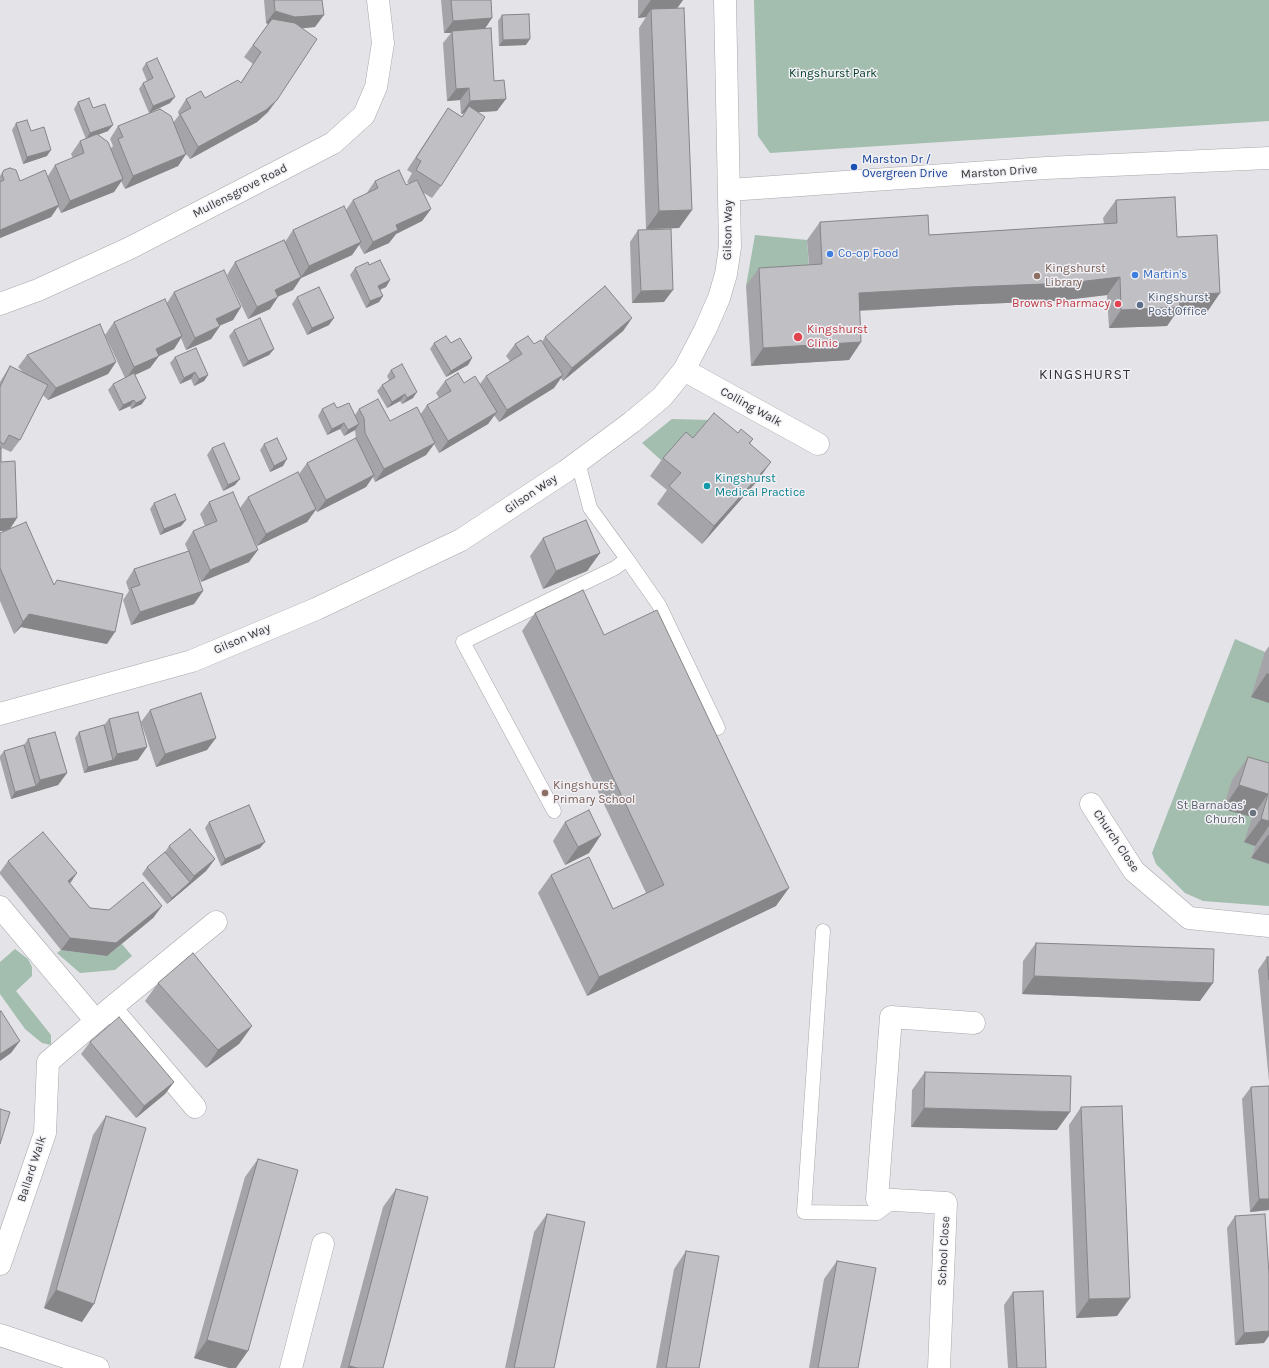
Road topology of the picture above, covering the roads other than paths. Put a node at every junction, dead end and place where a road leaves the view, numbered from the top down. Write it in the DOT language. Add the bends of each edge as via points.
graph roads {
  1 [pos="378,0"];
  2 [pos="725,0"];
  3 [pos="1269,158"];
  4 [pos="729,190"];
  5 [pos="0,304"];
  6 [pos="684,370"];
  7 [pos="818,444"];
  8 [pos="578,462"];
  9 [pos="627,559"];
  10 [pos="0,714"];
  11 [pos="718,728"];
  12 [pos="1092,804"];
  13 [pos="554,811"];
  14 [pos="0,907"];
  15 [pos="216,922"];
  16 [pos="1269,926"];
  17 [pos="823,931"];
  18 [pos="103,1014"];
  19 [pos="974,1023"];
  20 [pos="195,1107"];
  21 [pos="886,1200"];
  22 [pos="323,1244"];
  23 [pos="0,1264"];
  24 [pos="0,1335"];
  25 [pos="98,1368"];
  26 [pos="291,1368"];
  27 [pos="939,1368"];
  1 -- 5 [label="street, Mullensgrove Road" via="383,43 376,87 364,115 333,143 130,248 38,290"];
  2 -- 4 [label="street, Gilson Way"];
  3 -- 4 [label="street, Marston Drive" via="1046,168"];
  4 -- 6 [label="street, Gilson Way" via="730,247 726,274 705,330"];
  6 -- 7 [label="street, Colling Walk"];
  6 -- 8 [label="street, Gilson Way" via="662,397"];
  8 -- 9 [label="lane" via="590,508"];
  8 -- 10 [label="street, Gilson Way" via="461,540 316,609 192,660"];
  9 -- 11 [label="lane" via="659,605"];
  9 -- 13 [label="lane" via="615,568 463,642"];
  12 -- 16 [label="street, Church Close" via="1134,871 1189,918"];
  14 -- 18 [label="street"];
  15 -- 18 [label="street, Ballard Walk"];
  17 -- 21 [label="lane" via="804,1212 877,1213"];
  18 -- 20 [label="street"];
  18 -- 23 [label="street, Ballard Walk" via="48,1062 45,1133"];
  19 -- 21 [label="street" via="891,1017"];
  21 -- 27 [label="street, School Close" via="946,1203"];
  22 -- 26 [label="street"];
  24 -- 25 [label="street"];
}
